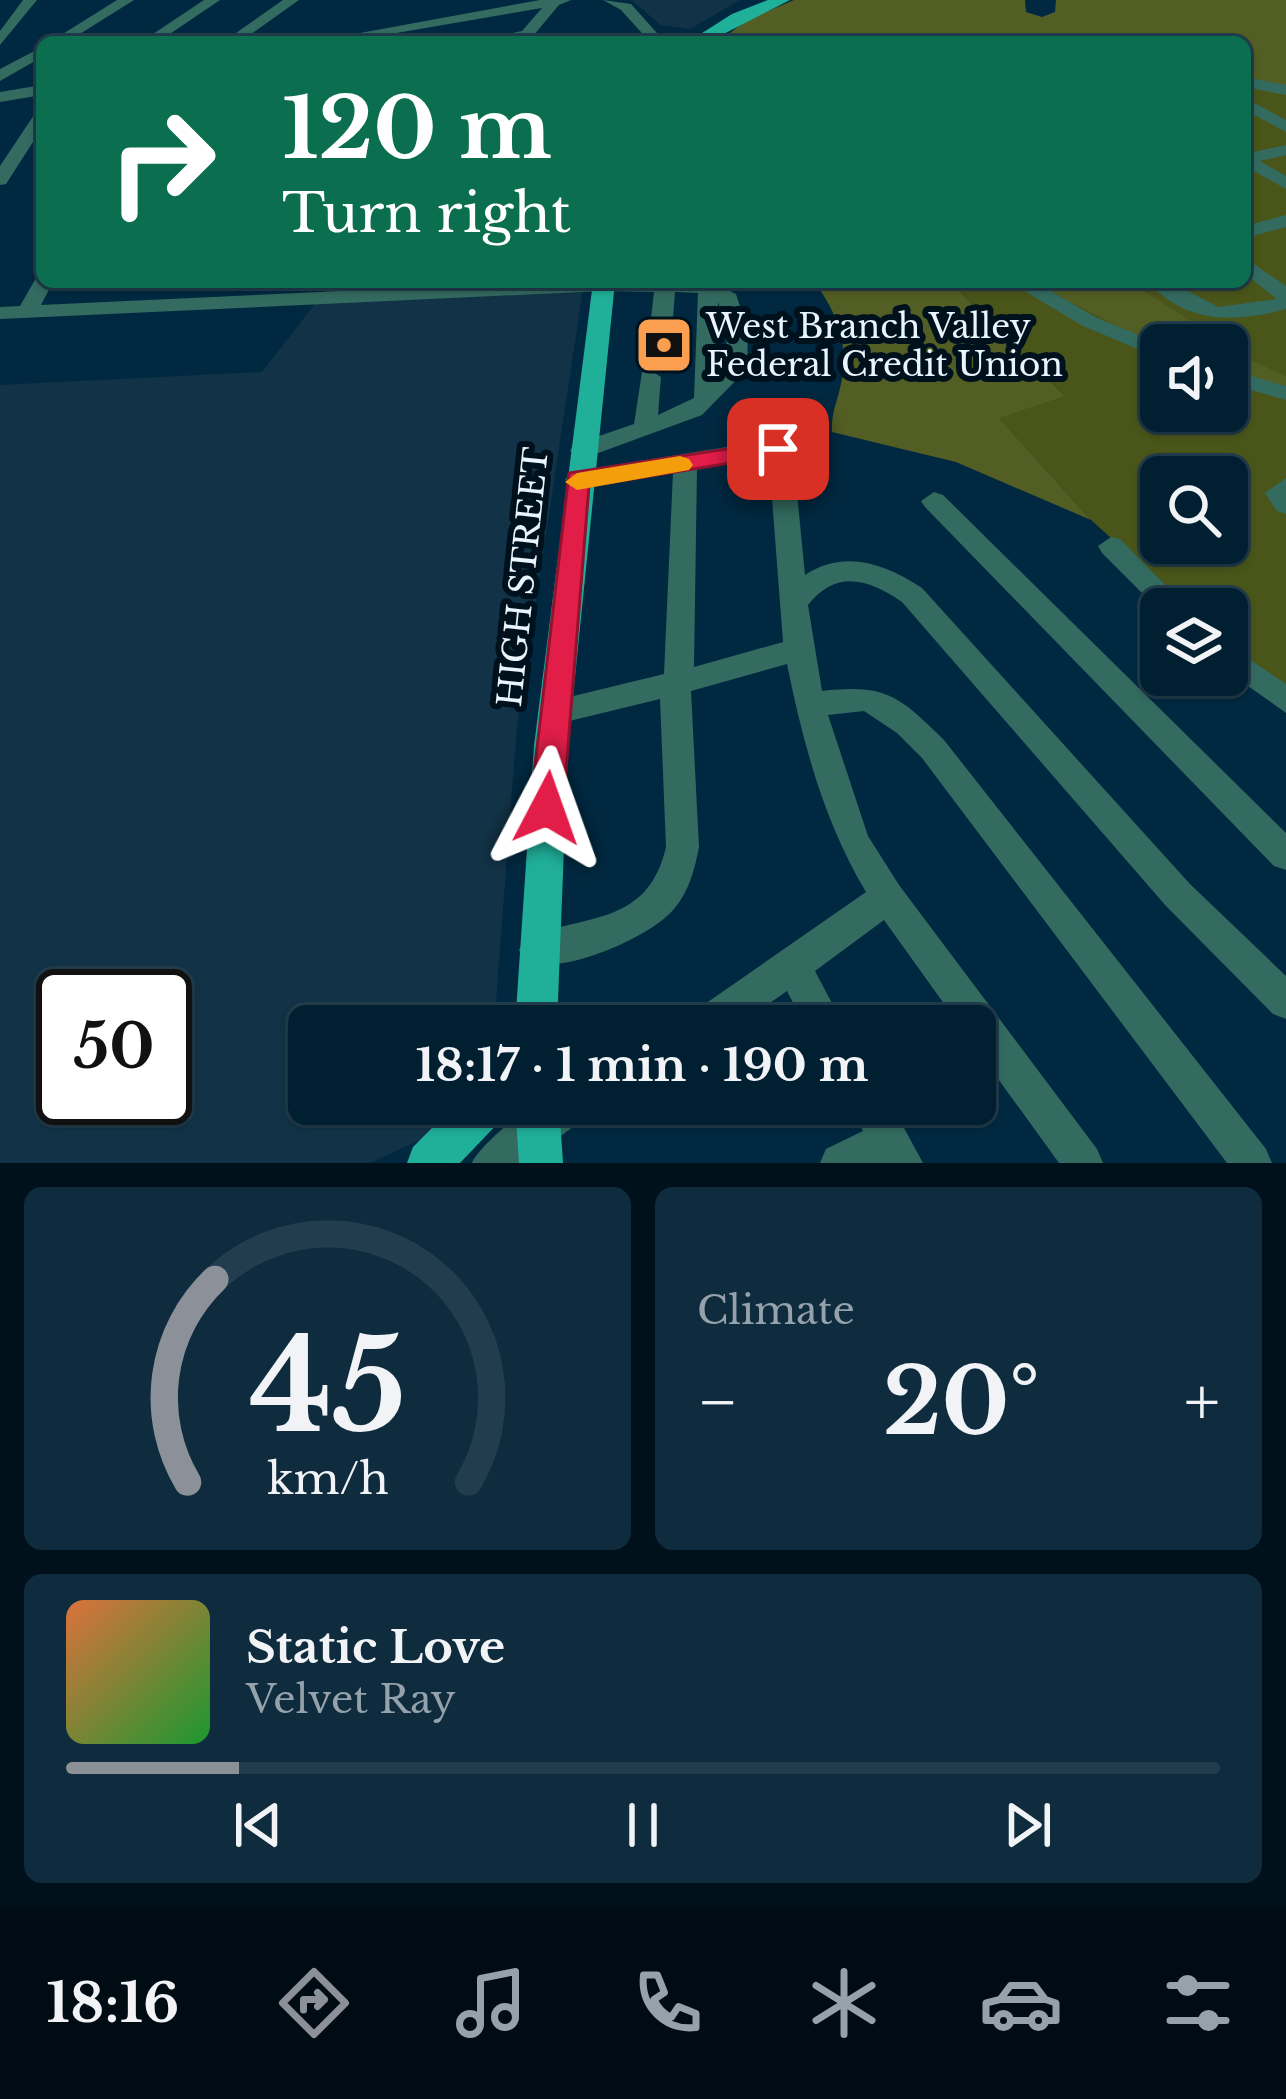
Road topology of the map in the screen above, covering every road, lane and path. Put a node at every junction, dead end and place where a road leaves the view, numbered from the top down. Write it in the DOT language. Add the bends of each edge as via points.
graph roads {
  1 [pos="30,0"];
  2 [pos="127,0"];
  3 [pos="213,0"];
  4 [pos="292,0"];
  5 [pos="610,0"];
  6 [pos="782,0"];
  7 [pos="558,1"];
  8 [pos="67,36"];
  9 [pos="157,36"];
  10 [pos="239,36"];
  11 [pos="357,36"];
  12 [pos="526,36"];
  13 [pos="652,36"];
  14 [pos="705,36"];
  15 [pos="0,41"];
  16 [pos="36,55"];
  17 [pos="0,76"];
  18 [pos="1251,83"];
  19 [pos="36,91"];
  20 [pos="1286,91"];
  21 [pos="0,97"];
  22 [pos="1251,98"];
  23 [pos="1251,103"];
  24 [pos="1286,127"];
  25 [pos="36,133"];
  26 [pos="0,134"];
  27 [pos="1286,150"];
  28 [pos="1251,158"];
  29 [pos="1251,163"];
  30 [pos="0,180"];
  31 [pos="1286,184"];
  32 [pos="1286,221"];
  33 [pos="1251,230"];
  34 [pos="1251,269"];
  35 [pos="40,288"];
  36 [pos="149,288"];
  37 [pos="449,288"];
  38 [pos="603,288"];
  39 [pos="664,288"];
  40 [pos="711,288"];
  41 [pos="1030,288"];
  42 [pos="1166,288"];
  43 [pos="333,291"];
  44 [pos="257,292"];
  45 [pos="1286,299"];
  46 [pos="142,307"];
  47 [pos="27,312"];
  48 [pos="0,313"];
  49 [pos="662,318"];
  50 [pos="1140,343"];
  51 [pos="650,377"];
  52 [pos="1248,382"];
  53 [pos="1286,393"];
  54 [pos="645,431"];
  55 [pos="581,454"];
  56 [pos="685,464"];
  57 [pos="1286,487"];
  58 [pos="934,501"];
  59 [pos="1286,505"];
  60 [pos="1111,547"];
  61 [pos="1153,588"];
  62 [pos="795,602"];
  63 [pos="798,648"];
  64 [pos="1248,671"];
  65 [pos="677,683"];
  66 [pos="1286,701"];
  67 [pos="811,705"];
  68 [pos="553,712"];
  69 [pos="1286,855"];
  70 [pos="887,896"];
  71 [pos="537,950"];
  72 [pos="793,966"];
  73 [pos="1286,1001"];
  74 [pos="536,1005"];
  75 [pos="735,1005"];
  76 [pos="814,1005"];
  77 [pos="466,1125"];
  78 [pos="547,1125"];
  79 [pos="896,1151"];
  80 [pos="429,1163"];
  81 [pos="492,1163"];
  82 [pos="840,1163"];
  83 [pos="1083,1163"];
  84 [pos="1252,1163"];
  1 -- 15 [label="street"];
  2 -- 8 [label="street"];
  3 -- 9 [label="street"];
  4 -- 10 [label="street"];
  5 -- 13 [label="street"];
  6 -- 14 [label="main road"];
  7 -- 11 [label="street"];
  7 -- 12 [label="street"];
  16 -- 17 [label="street"];
  18 -- 20 [label="street"];
  19 -- 21 [label="street"];
  20 -- 22 [label="street"];
  23 -- 24 [label="street"];
  25 -- 26 [label="street"];
  25 -- 30 [label="street"];
  27 -- 28 [label="street"];
  29 -- 31 [label="street"];
  32 -- 33 [label="street"];
  34 -- 45 [label="street"];
  35 -- 47 [label="street"];
  36 -- 46 [label="street"];
  37 -- 43 [label="street"];
  38 -- 55 [label="main road, HIGH STREET"];
  39 -- 49 [label="street"];
  40 -- 54 [label="street" via="732,304 736,369 705,403"];
  41 -- 50 [label="street"];
  42 -- 45 [label="street" via="1196,310 1223,316"];
  43 -- 44 [label="street"];
  44 -- 46 [label="street"];
  46 -- 47 [label="street"];
  47 -- 48 [label="street"];
  51 -- 54 [label="street"];
  52 -- 53 [label="street"];
  54 -- 55 [label="street"];
  55 -- 56 [label="street"];
  55 -- 68 [label="main road, HIGH STREET"];
  56 -- 62 [label="street" via="778,449"];
  56 -- 65 [label="street"];
  57 -- 59 [label="street" via="1277,493"];
  58 -- 69 [label="street"];
  60 -- 61 [label="street"];
  62 -- 63 [label="street"];
  62 -- 73 [label="street" via="819,575 842,568 877,573 912,595 1178,895"];
  63 -- 65 [label="street"];
  63 -- 67 [label="street"];
  64 -- 66 [label="street"];
  65 -- 68 [label="street"];
  65 -- 71 [label="street" via="682,848 665,896 610,930"];
  67 -- 70 [label="street" via="854,843"];
  67 -- 84 [label="street" via="868,698 933,749"];
  68 -- 71 [label="main road, HIGH STREET"];
  70 -- 72 [label="street"];
  70 -- 83 [label="street"];
  71 -- 74 [label="main road, HIGH STREET"];
  72 -- 75 [label="street"];
  72 -- 76 [label="street"];
  77 -- 80 [label="main road"];
  78 -- 81 [label="street"];
  79 -- 82 [label="street"];
}
